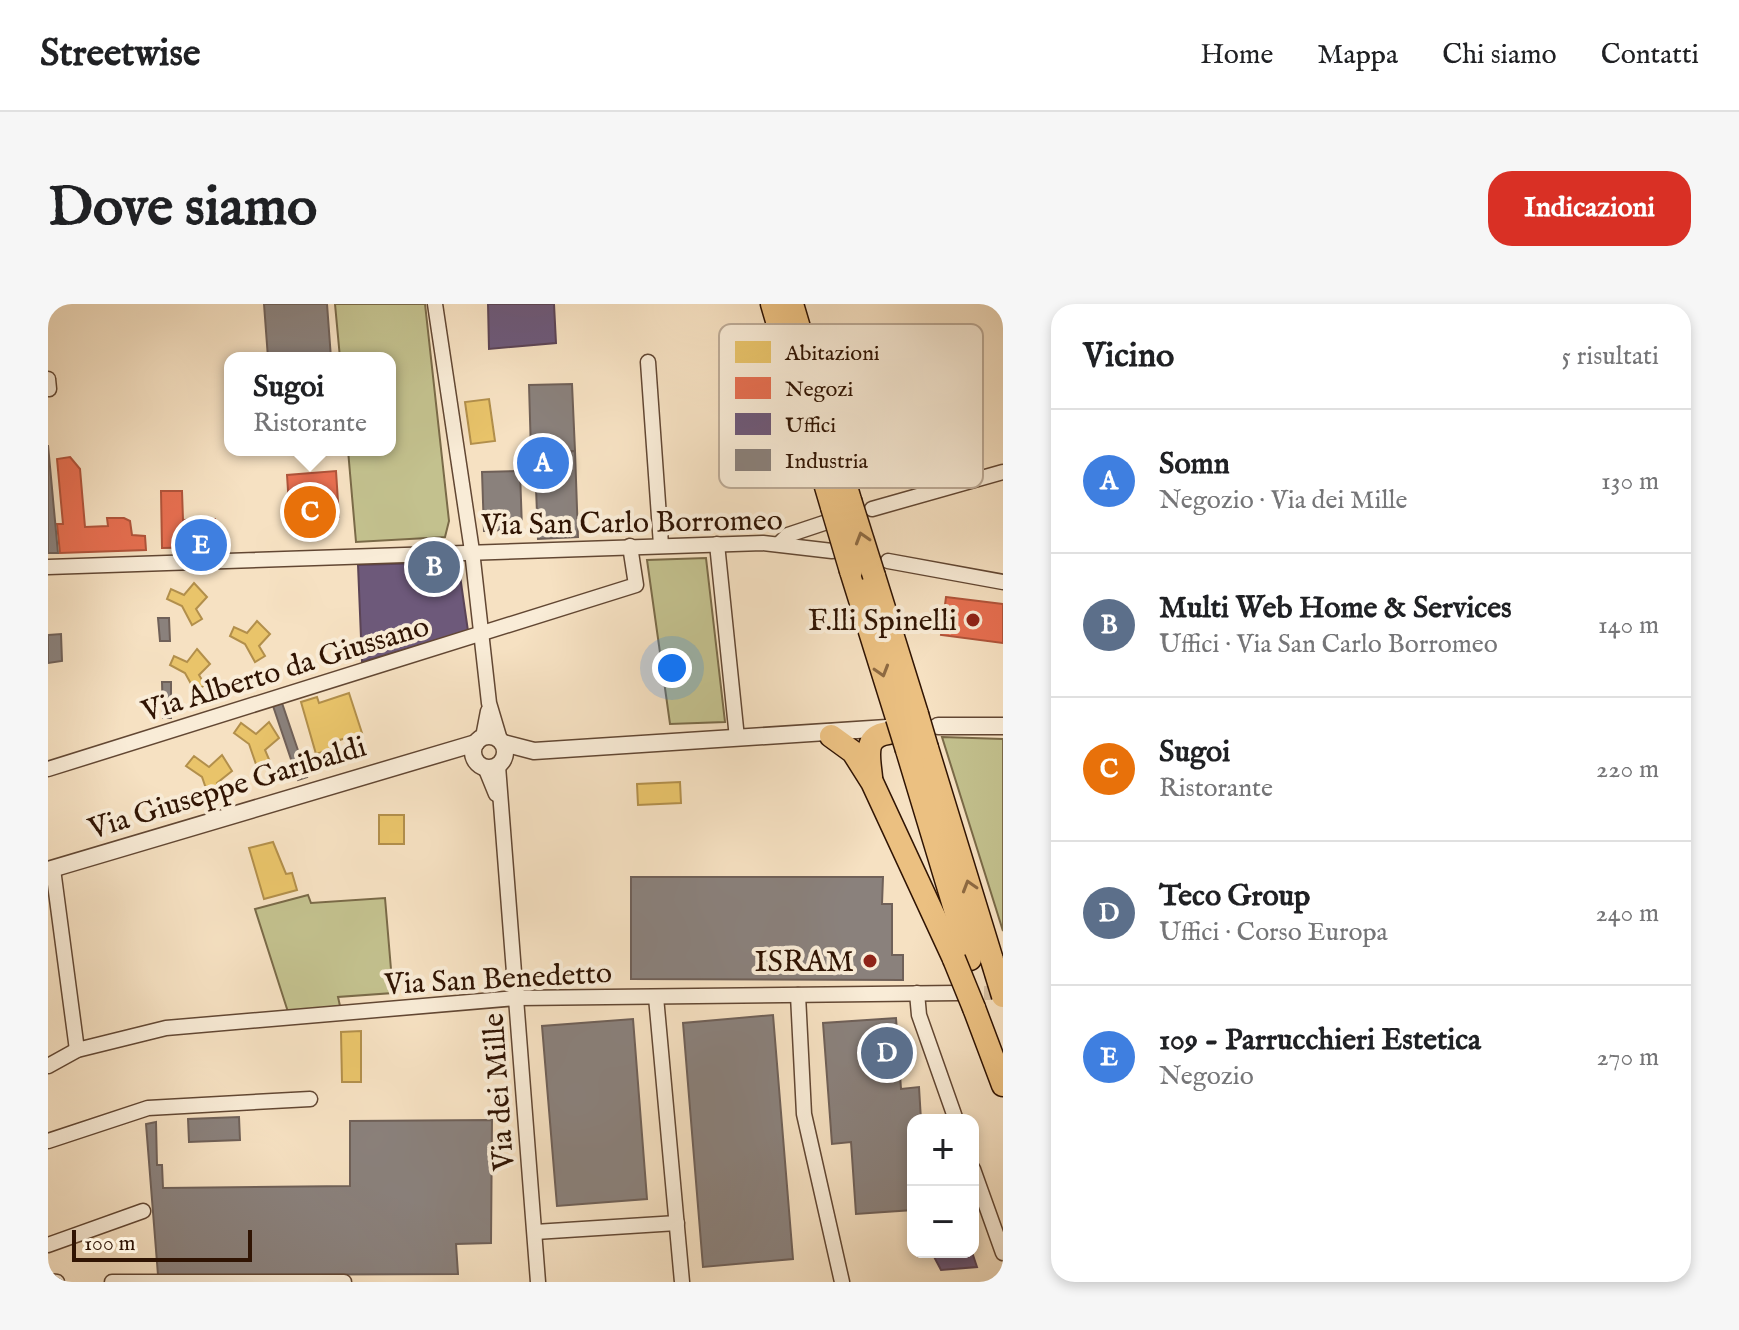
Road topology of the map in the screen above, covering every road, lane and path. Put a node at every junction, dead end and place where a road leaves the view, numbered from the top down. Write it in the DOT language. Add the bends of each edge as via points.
graph roads {
  1 [pos="435,304"];
  2 [pos="772,304"];
  3 [pos="792,304"];
  4 [pos="778,324"];
  5 [pos="796,324"];
  6 [pos="648,362"];
  7 [pos="48,379"];
  8 [pos="49,389"];
  9 [pos="1003,472"];
  10 [pos="983,478"];
  11 [pos="828,488"];
  12 [pos="830,488"];
  13 [pos="946,488"];
  14 [pos="872,509"];
  15 [pos="835,510"];
  16 [pos="780,543"];
  17 [pos="717,544"];
  18 [pos="661,545"];
  19 [pos="630,546"];
  20 [pos="472,551"];
  21 [pos="832,551"];
  22 [pos="48,567"];
  23 [pos="871,569"];
  24 [pos="1003,582"];
  25 [pos="481,634"];
  26 [pos="1003,726"];
  27 [pos="906,732"];
  28 [pos="808,735"];
  29 [pos="831,736"];
  30 [pos="737,738"];
  31 [pos="491,741"];
  32 [pos="534,751"];
  33 [pos="422,757"];
  34 [pos="490,765"];
  35 [pos="48,769"];
  36 [pos="872,782"];
  37 [pos="50,870"];
  38 [pos="972,959"];
  39 [pos="917,993"];
  40 [pos="798,995"];
  41 [pos="656,997"];
  42 [pos="517,998"];
  43 [pos="980,1001"];
  44 [pos="77,1050"];
  45 [pos="1003,1065"];
  46 [pos="48,1066"];
  47 [pos="1003,1085"];
  48 [pos="310,1099"];
  49 [pos="954,1114"];
  50 [pos="48,1141"];
  51 [pos="979,1186"];
  52 [pos="143,1211"];
  53 [pos="677,1223"];
  54 [pos="535,1232"];
  55 [pos="48,1245"];
  56 [pos="1003,1253"];
  57 [pos="48,1281"];
  58 [pos="57,1282"];
  59 [pos="112,1282"];
  60 [pos="344,1282"];
  61 [pos="538,1282"];
  62 [pos="682,1282"];
  63 [pos="842,1282"];
  1 -- 20 [label="street"];
  2 -- 4 [label="highway"];
  3 -- 5 [label="highway"];
  6 -- 18 [label="street"];
  7 -- 8 [label="street"];
  9 -- 10 [label="street"];
  11 -- 15 [label="highway"];
  12 -- 15 [label="highway"];
  13 -- 14 [label="street"];
  15 -- 16 [label="street"];
  15 -- 23 [label="highway, bridge"];
  16 -- 17 [label="street, Via San Carlo Borromeo"];
  16 -- 21 [label="street, Via San Carlo Borromeo"];
  17 -- 18 [label="street, Via San Carlo Borromeo"];
  17 -- 30 [label="street"];
  18 -- 19 [label="street, Via San Carlo Borromeo"];
  19 -- 20 [label="street, Via San Carlo Borromeo"];
  19 -- 25 [label="street, Via Alberto da Giussano" via="636,585"];
  20 -- 22 [label="street, Via San Carlo Borromeo"];
  20 -- 25 [label="street"];
  23 -- 24 [label="street"];
  23 -- 27 [label="highway"];
  25 -- 31 [label="street"];
  25 -- 35 [label="street, Via Alberto da Giussano"];
  26 -- 27 [label="street, Via Giuseppe Garibaldi"];
  27 -- 28 [label="street, Via Giuseppe Garibaldi"];
  27 -- 29 [label="street, Via Giuseppe Garibaldi"];
  27 -- 36 [label="highway" via="868,754"];
  27 -- 38 [label="highway"];
  28 -- 29 [label="street, Via Giuseppe Garibaldi"];
  28 -- 30 [label="street, Via Giuseppe Garibaldi"];
  29 -- 36 [label="highway" via="853,752"];
  30 -- 32 [label="street, Via Giuseppe Garibaldi"];
  31 -- 32 [label="street, Via Giuseppe Garibaldi"];
  31 -- 33 [label="street, Via Giuseppe Garibaldi"];
  31 -- 34 [label="street" via="506,753"];
  31 -- 34 [label="street" via="473,753"];
  32 -- 34 [label="street, Via Giuseppe Garibaldi"];
  33 -- 34 [label="street, Via Giuseppe Garibaldi"];
  33 -- 37 [label="street, Via Giuseppe Garibaldi"];
  34 -- 42 [label="street, Via dei Mille" via="500,802"];
  36 -- 38 [label="highway"];
  37 -- 44 [label="street"];
  38 -- 43 [label="highway"];
  39 -- 40 [label="street, Via San Benedetto"];
  39 -- 43 [label="street, Via San Benedetto"];
  39 -- 49 [label="street" via="919,1015"];
  40 -- 41 [label="street, Via San Benedetto"];
  40 -- 63 [label="street" via="804,1114"];
  41 -- 42 [label="street, Via San Benedetto"];
  41 -- 53 [label="street"];
  42 -- 44 [label="street, Via San Benedetto" via="166,1028"];
  42 -- 54 [label="street, Via dei Mille"];
  43 -- 45 [label="highway"];
  43 -- 47 [label="highway"];
  44 -- 46 [label="street, Via San Benedetto"];
  48 -- 50 [label="street" via="148,1108"];
  51 -- 56 [label="street"];
  52 -- 55 [label="street"];
  53 -- 54 [label="street"];
  53 -- 62 [label="street"];
  54 -- 61 [label="street, Via dei Mille"];
  57 -- 58 [label="street"];
  59 -- 60 [label="street"];
}
